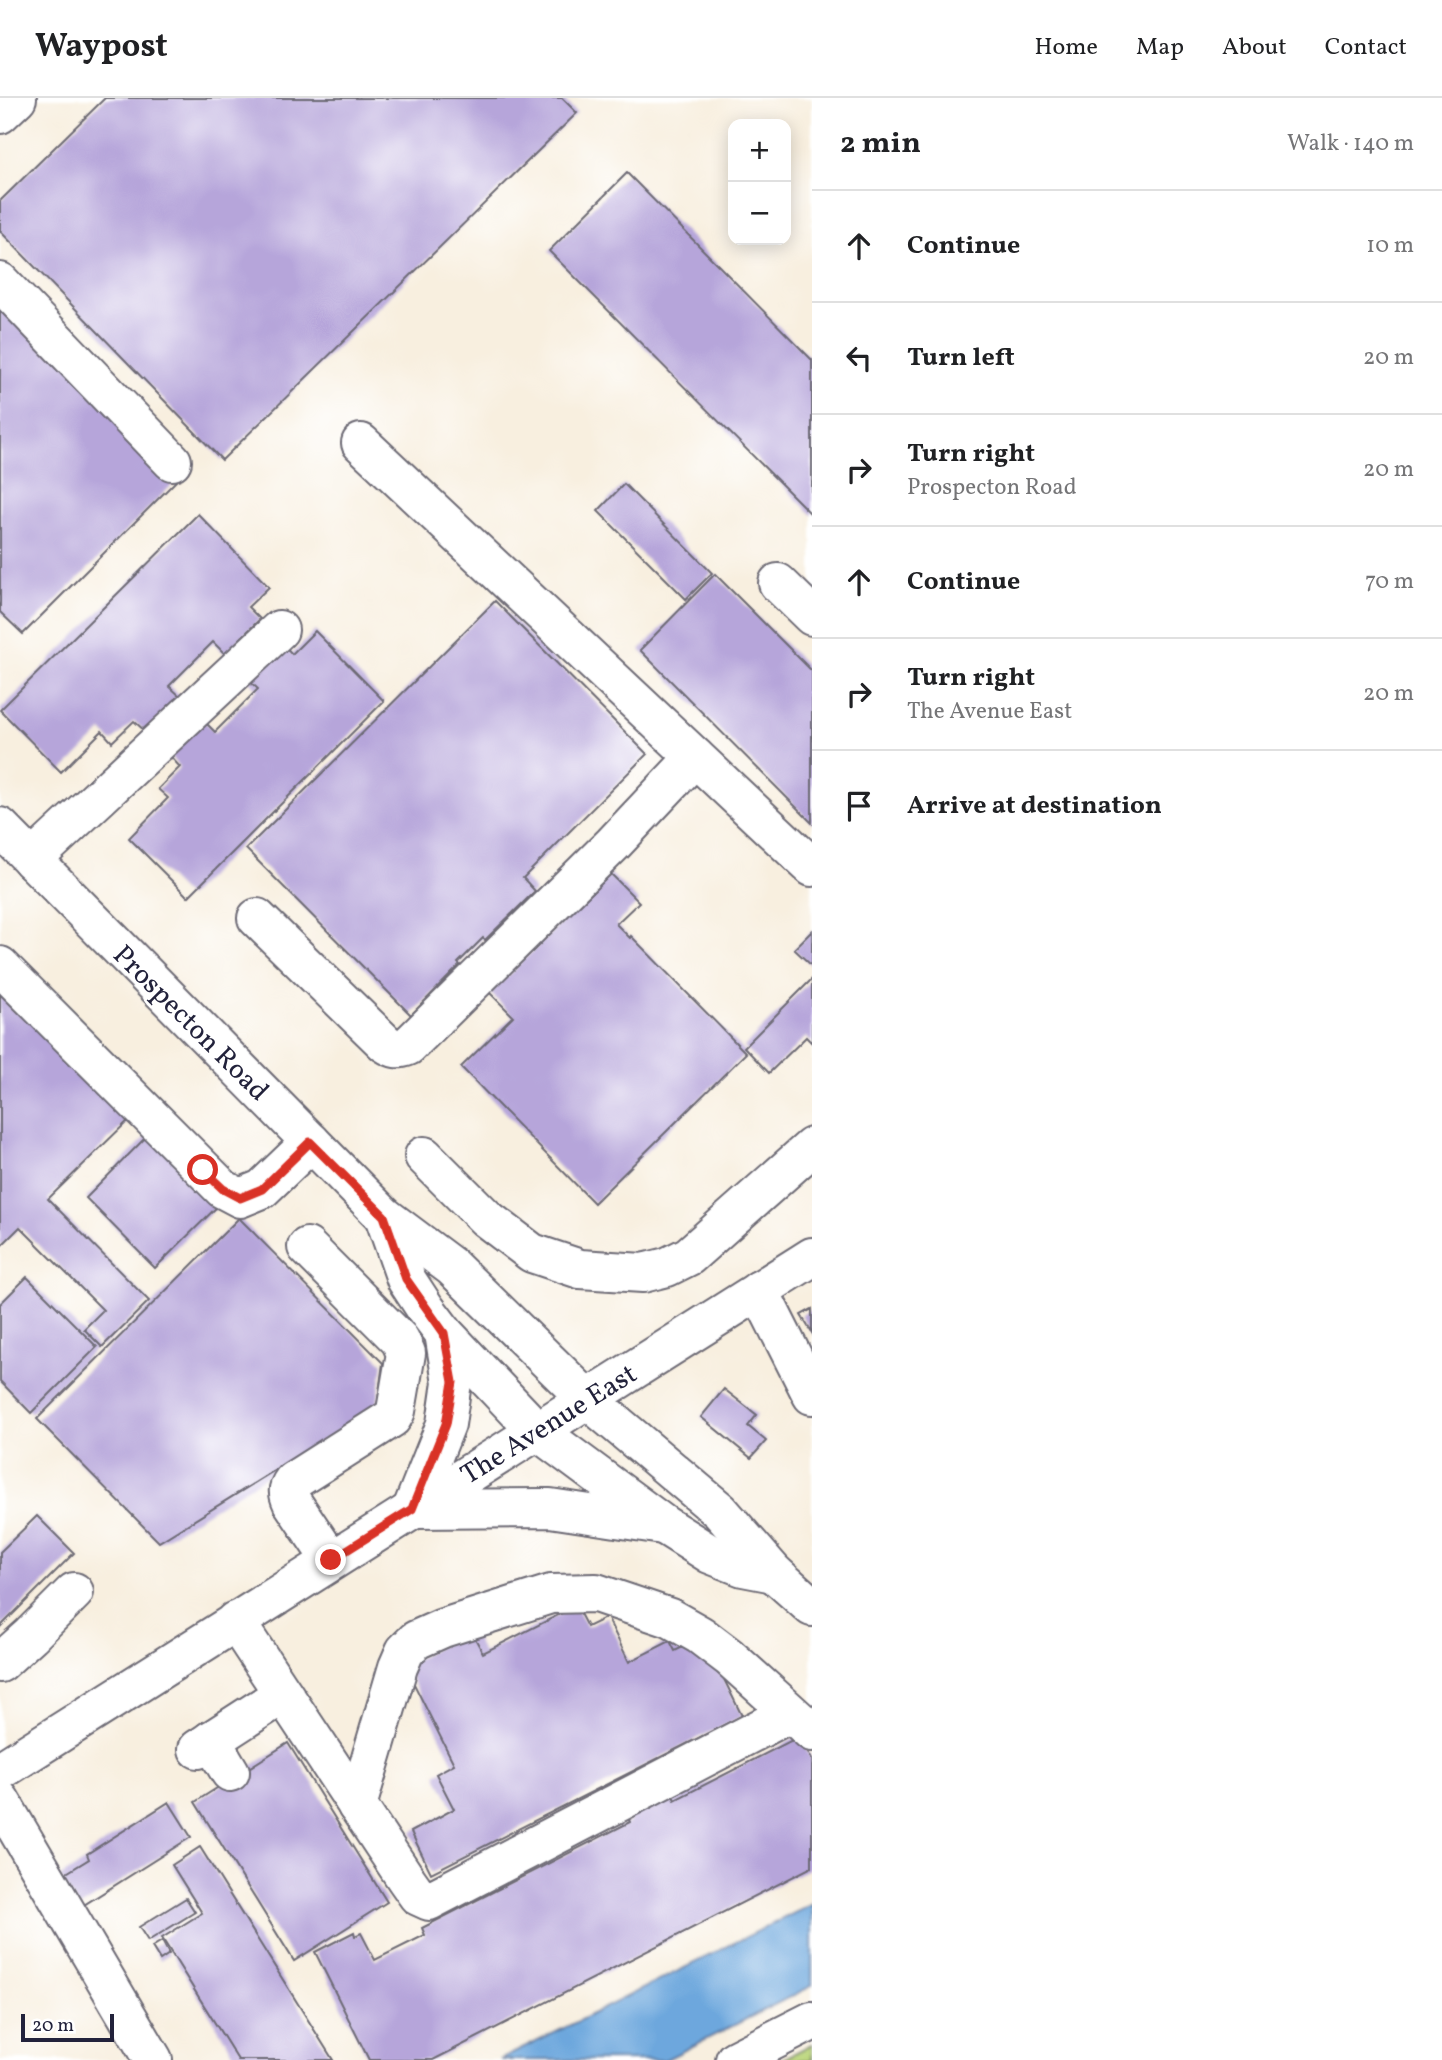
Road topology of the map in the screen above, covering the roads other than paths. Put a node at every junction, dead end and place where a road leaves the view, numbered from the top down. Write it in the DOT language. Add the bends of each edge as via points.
graph roads {
  1 [pos="17,98"];
  2 [pos="0,114"];
  3 [pos="0,282"];
  4 [pos="361,443"];
  5 [pos="172,461"];
  6 [pos="778,583"];
  7 [pos="812,616"];
  8 [pos="279,630"];
  9 [pos="695,757"];
  10 [pos="0,827"];
  11 [pos="32,860"];
  12 [pos="812,867"];
  13 [pos="257,918"];
  14 [pos="0,966"];
  15 [pos="310,1142"];
  16 [pos="812,1147"];
  17 [pos="424,1156"];
  18 [pos="384,1216"];
  19 [pos="307,1247"];
  20 [pos="812,1257"];
  21 [pos="759,1290"];
  22 [pos="444,1333"];
  23 [pos="803,1354"];
  24 [pos="812,1395"];
  25 [pos="587,1399"];
  26 [pos="536,1430"];
  27 [pos="412,1509"];
  28 [pos="664,1525"];
  29 [pos="331,1560"];
  30 [pos="774,1573"];
  31 [pos="74,1592"];
  32 [pos="812,1607"];
  33 [pos="235,1621"];
  34 [pos="0,1663"];
  35 [pos="284,1694"];
  36 [pos="801,1722"];
  37 [pos="213,1754"];
  38 [pos="0,1771"];
  39 [pos="0,1800"];
  40 [pos="357,1805"];
  41 [pos="812,2021"];
  42 [pos="153,2060"];
  43 [pos="735,2060"];
  1 -- 2 [label="main road"];
  3 -- 5 [label="main road"];
  4 -- 9 [label="main road"];
  6 -- 7 [label="main road"];
  8 -- 11 [label="main road"];
  9 -- 12 [label="main road"];
  9 -- 13 [label="main road" via="613,844 401,1049 385,1043"];
  10 -- 11 [label="main road, Prospecton Road"];
  11 -- 15 [label="main road, Prospecton Road"];
  14 -- 15 [label="main road" via="223,1189 240,1198 262,1189"];
  15 -- 18 [label="main road, Prospecton Road"];
  16 -- 17 [label="main road" via="689,1256 643,1273 580,1269 532,1254 486,1218"];
  18 -- 22 [label="main road" via="406,1279"];
  18 -- 25 [label="main road, Prospecton Road" via="452,1267"];
  19 -- 29 [label="main road" via="400,1340 406,1353 392,1418 290,1486 292,1502"];
  20 -- 21 [label="main road, The Avenue East"];
  21 -- 23 [label="main road"];
  21 -- 25 [label="main road, The Avenue East"];
  22 -- 26 [label="main road"];
  22 -- 27 [label="main road" via="453,1382 446,1424"];
  23 -- 24 [label="main road"];
  25 -- 26 [label="main road, The Avenue East"];
  25 -- 30 [label="main road, Prospecton Road" via="720,1511"];
  26 -- 27 [label="main road, The Avenue East"];
  26 -- 28 [label="main road"];
  27 -- 28 [label="main road" via="550,1508"];
  27 -- 29 [label="main road, The Avenue East"];
  28 -- 30 [label="main road" via="710,1554"];
  29 -- 33 [label="main road, The Avenue East"];
  30 -- 32 [label="main road"];
  31 -- 34 [label="main road"];
  33 -- 35 [label="main road"];
  33 -- 38 [label="main road, The Avenue East"];
  35 -- 37 [label="main road"];
  35 -- 40 [label="main road"];
  36 -- 40 [label="main road" via="429,1901 418,1896"];
  36 -- 40 [label="main road" via="729,1657 670,1618 596,1593 551,1594 443,1628 416,1640 405,1651"];
  39 -- 42 [label="main road"];
  41 -- 43 [label="main road"];
}
